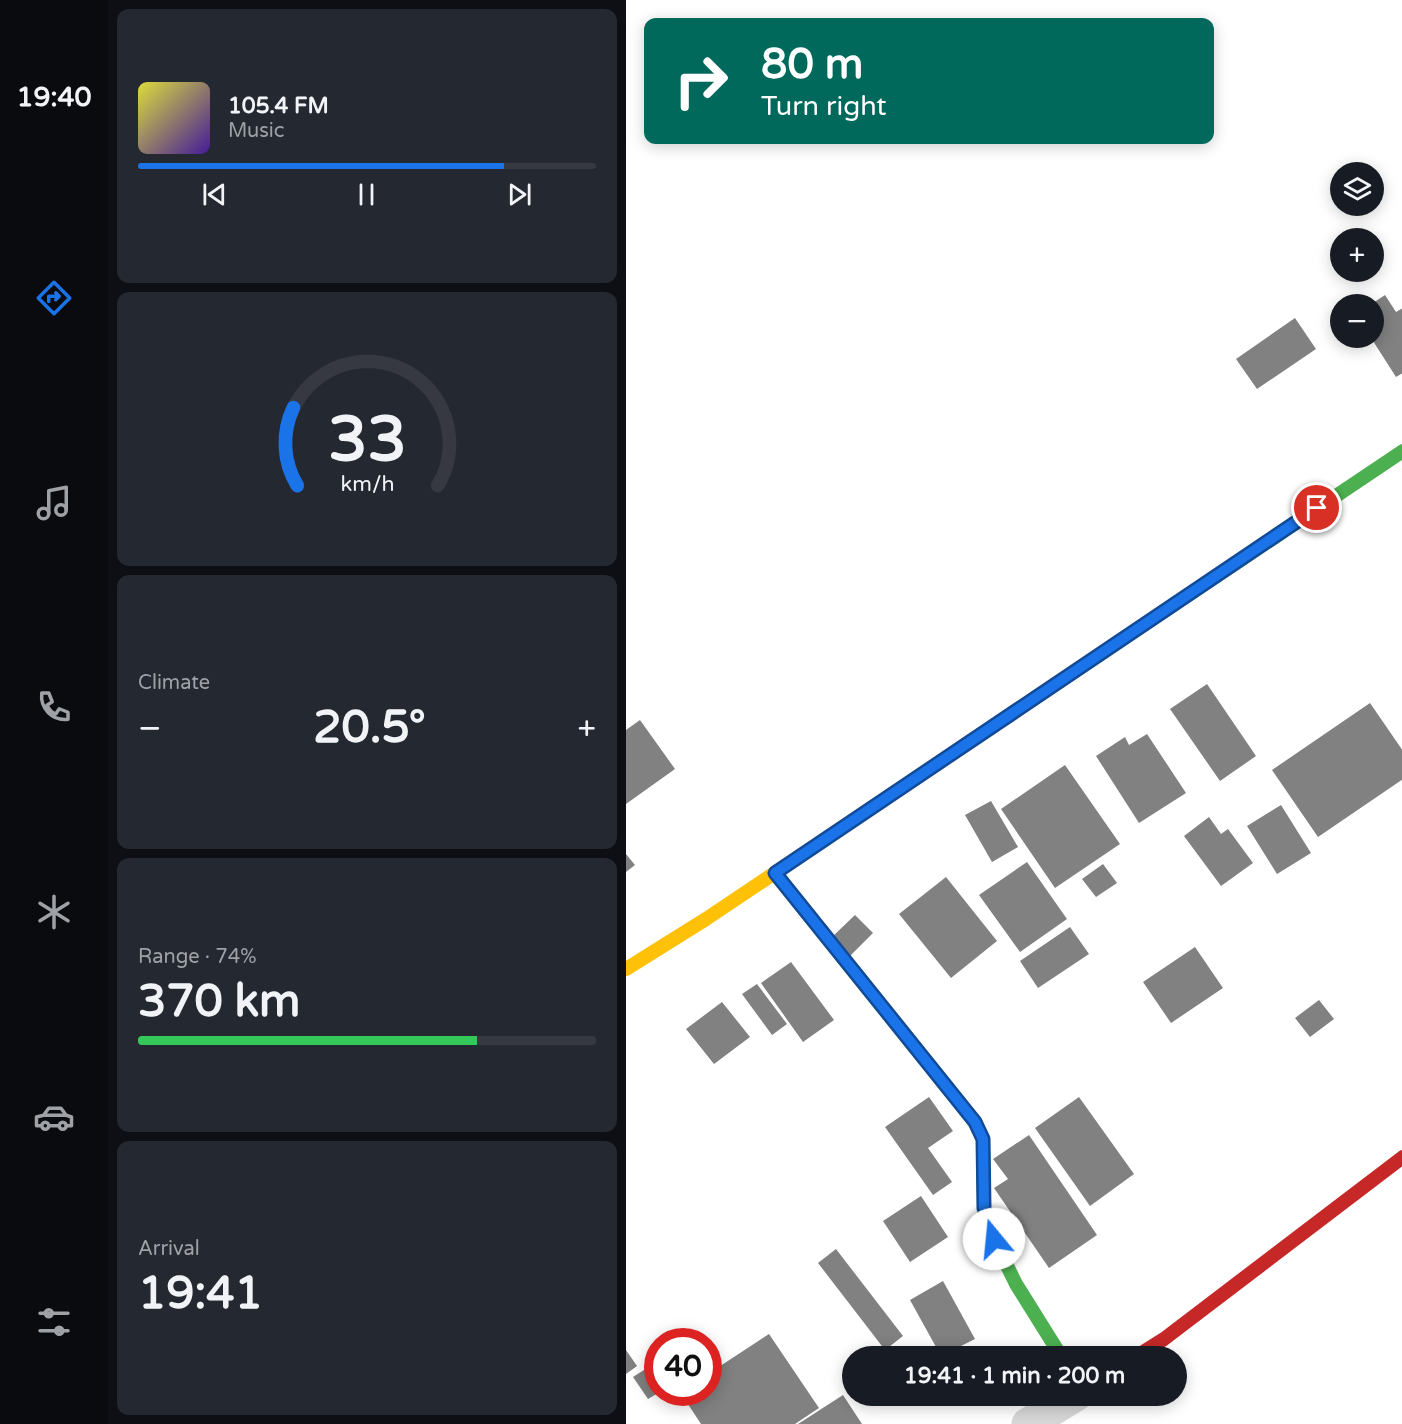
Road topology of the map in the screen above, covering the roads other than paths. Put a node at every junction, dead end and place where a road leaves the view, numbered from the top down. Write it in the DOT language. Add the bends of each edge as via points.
graph roads {
  1 [pos="1403,451"];
  2 [pos="775,873"];
  3 [pos="626,969"];
  4 [pos="1403,1157"];
  5 [pos="1055,1346"];
  6 [pos="1153,1346"];
  7 [pos="1058,1406"];
  8 [pos="1028,1424"];
  1 -- 2 [label="main road"];
  2 -- 3 [label="main road"];
  2 -- 5 [label="main road" via="975,1122 983,1139 984,1208 994,1239 1016,1284"];
  4 -- 6 [label="main road"];
  7 -- 8 [label="street"];
}
